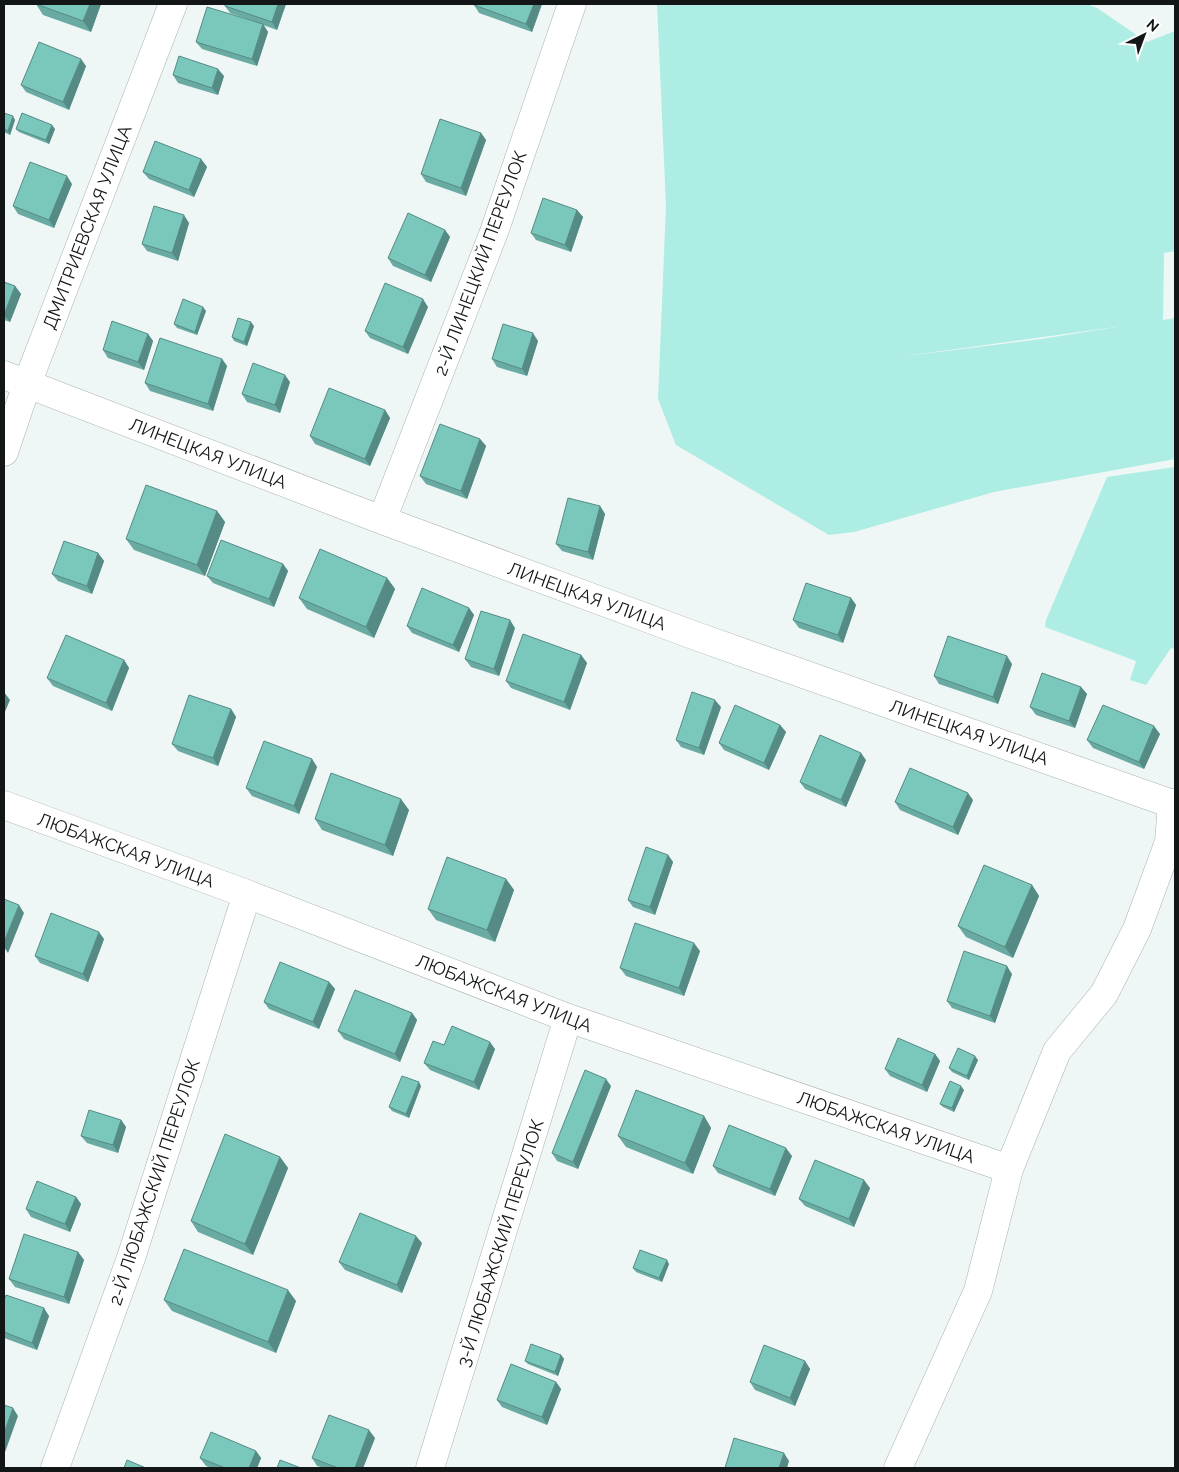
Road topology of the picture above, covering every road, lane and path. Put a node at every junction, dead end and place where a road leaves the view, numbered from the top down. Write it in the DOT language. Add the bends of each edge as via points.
graph roads {
  1 [pos="173,4"];
  2 [pos="572,4"];
  3 [pos="15,379"];
  4 [pos="4,452"];
  5 [pos="382,520"];
  6 [pos="1174,804"];
  7 [pos="4,805"];
  8 [pos="248,894"];
  9 [pos="568,1018"];
  10 [pos="1009,1169"];
  11 [pos="55,1468"];
  12 [pos="430,1468"];
  13 [pos="898,1468"];
  1 -- 3 [label="street, ДМИТРИЕВСКАЯ УЛИЦА"];
  2 -- 5 [label="street, 2-Й ЛИНЕЦКИЙ ПЕРЕУЛОК" via="494,232"];
  3 -- 4 [label="street, ДМИТРИЕВСКАЯ УЛИЦА"];
  3 -- 5 [label="street, ЛИНЕЦКАЯ УЛИЦА"];
  5 -- 6 [label="street, ЛИНЕЦКАЯ УЛИЦА" via="702,638"];
  6 -- 10 [label="street" via="1169,842 1137,929 1104,994 1057,1051"];
  7 -- 8 [label="street, ЛЮБАЖСКАЯ УЛИЦА"];
  8 -- 9 [label="street, ЛЮБАЖСКАЯ УЛИЦА"];
  8 -- 11 [label="street, 2-Й ЛЮБАЖСКИЙ ПЕРЕУЛОК" via="131,1258"];
  9 -- 10 [label="street, ЛЮБАЖСКАЯ УЛИЦА"];
  9 -- 12 [label="street, 3-Й ЛЮБАЖСКИЙ ПЕРЕУЛОК"];
  10 -- 13 [label="street" via="978,1290"];
}
